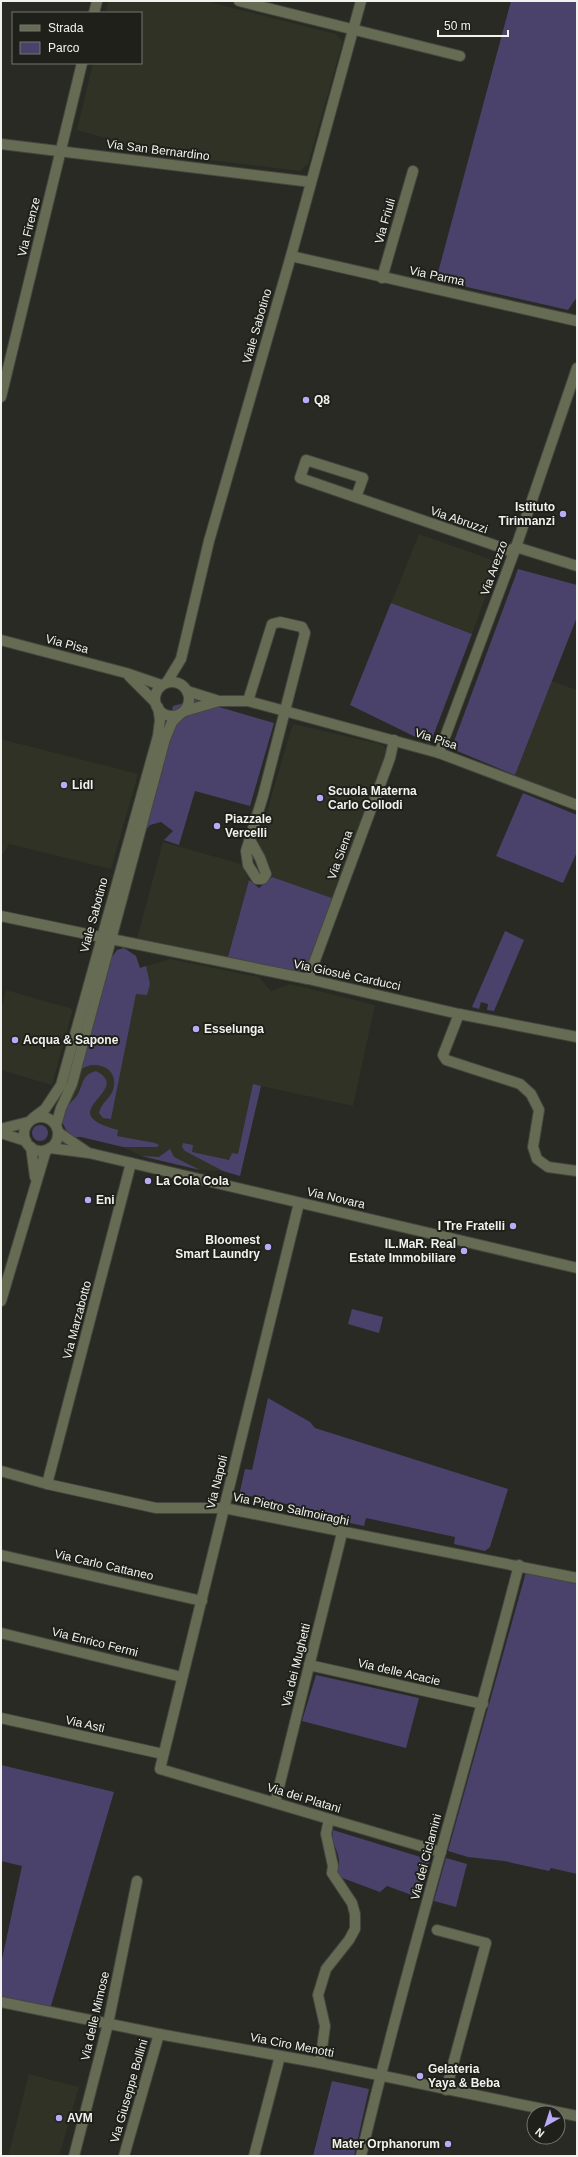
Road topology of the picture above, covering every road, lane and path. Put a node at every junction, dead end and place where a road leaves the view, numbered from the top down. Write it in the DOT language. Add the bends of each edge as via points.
graph roads {
  1 [pos="97,1"];
  2 [pos="239,1"];
  3 [pos="361,1"];
  4 [pos="94,12"];
  5 [pos="352,29"];
  6 [pos="460,56"];
  7 [pos="82,64"];
  8 [pos="1,144"];
  9 [pos="61,151"];
  10 [pos="413,171"];
  11 [pos="311,182"];
  12 [pos="291,256"];
  13 [pos="382,278"];
  14 [pos="577,321"];
  15 [pos="577,368"];
  16 [pos="3,379"];
  17 [pos="1,397"];
  18 [pos="356,497"];
  19 [pos="516,547"];
  20 [pos="577,566"];
  21 [pos="1,640"];
  22 [pos="181,659"];
  23 [pos="126,673"];
  24 [pos="164,684"];
  25 [pos="185,688"];
  26 [pos="219,701"];
  27 [pos="248,701"];
  28 [pos="156,705"];
  29 [pos="284,711"];
  30 [pos="182,712"];
  31 [pos="394,740"];
  32 [pos="439,753"];
  33 [pos="577,805"];
  34 [pos="250,840"];
  35 [pos="1,916"];
  36 [pos="106,938"];
  37 [pos="308,979"];
  38 [pos="459,1014"];
  39 [pos="577,1037"];
  40 [pos="30,1120"];
  41 [pos="57,1128"];
  42 [pos="1,1129"];
  43 [pos="1,1132"];
  44 [pos="28,1144"];
  45 [pos="48,1149"];
  46 [pos="89,1153"];
  47 [pos="131,1163"];
  48 [pos="577,1171"];
  49 [pos="35,1183"];
  50 [pos="299,1203"];
  51 [pos="576,1267"];
  52 [pos="1,1302"];
  53 [pos="1,1471"];
  54 [pos="47,1484"];
  55 [pos="224,1508"];
  56 [pos="342,1533"];
  57 [pos="1,1554"];
  58 [pos="519,1565"];
  59 [pos="577,1578"];
  60 [pos="202,1601"];
  61 [pos="1,1633"];
  62 [pos="309,1665"];
  63 [pos="182,1677"];
  64 [pos="483,1704"];
  65 [pos="1,1718"];
  66 [pos="163,1754"];
  67 [pos="160,1769"];
  68 [pos="275,1803"];
  69 [pos="330,1819"];
  70 [pos="441,1852"];
  71 [pos="137,1881"];
  72 [pos="438,1930"];
  73 [pos="1,2002"];
  74 [pos="108,2024"];
  75 [pos="159,2034"];
  76 [pos="280,2056"];
  77 [pos="320,2063"];
  78 [pos="380,2076"];
  79 [pos="446,2090"];
  80 [pos="577,2116"];
  81 [pos="74,2156"];
  82 [pos="124,2156"];
  83 [pos="254,2156"];
  84 [pos="361,2156"];
  1 -- 4 [label="street"];
  2 -- 5 [label="street"];
  3 -- 5 [label="street, Viale Sabotino"];
  5 -- 6 [label="street"];
  5 -- 11 [label="street, Viale Sabotino"];
  7 -- 9 [label="street, Via Firenze"];
  8 -- 9 [label="street, Via San Bernardino"];
  9 -- 11 [label="street, Via San Bernardino"];
  9 -- 16 [label="street, Via Firenze"];
  10 -- 13 [label="street, Via Friuli"];
  11 -- 12 [label="street, Viale Sabotino"];
  12 -- 13 [label="street, Via Parma"];
  12 -- 22 [label="street, Viale Sabotino" via="209,541"];
  13 -- 14 [label="street, Via Parma"];
  15 -- 19 [label="street, Via Arezzo"];
  16 -- 17 [label="street, Via Firenze"];
  18 -- 18 [label="street, Via Abruzzi" via="363,478 306,460 300,478"];
  18 -- 19 [label="street, Via Abruzzi" via="509,551"];
  19 -- 20 [label="street, Via Abruzzi"];
  19 -- 32 [label="street, Via Arezzo"];
  21 -- 23 [label="street, Via Pisa"];
  22 -- 24 [label="street, Viale Sabotino"];
  22 -- 25 [label="street, Viale Sabotino"];
  23 -- 24 [label="street, Via Pisa"];
  23 -- 28 [label="street"];
  24 -- 25 [label="street" via="173,681"];
  24 -- 28 [label="street" via="155,695"];
  25 -- 26 [label="street, Via Pisa"];
  25 -- 30 [label="street" via="189,701"];
  26 -- 27 [label="street, Via Pisa"];
  26 -- 30 [label="street, Via Pisa"];
  27 -- 29 [label="street, Via Pisa"];
  27 -- 29 [label="street" via="272,624 280,622 302,627 305,633"];
  28 -- 30 [label="street" via="165,714 174,716"];
  28 -- 36 [label="street, Viale Sabotino" via="160,720 158,736"];
  29 -- 31 [label="street, Via Pisa"];
  29 -- 34 [label="street"];
  30 -- 36 [label="street, Viale Sabotino" via="172,722 165,739"];
  31 -- 32 [label="street, Via Pisa"];
  31 -- 37 [label="street, Via Siena" via="390,758"];
  32 -- 33 [label="street, Via Pisa"];
  35 -- 36 [label="street, Via Giosuè Carducci"];
  36 -- 37 [label="street, Via Giosuè Carducci"];
  36 -- 40 [label="street, Viale Sabotino" via="61,1085 45,1109"];
  36 -- 41 [label="street, Viale Sabotino" via="72,1084 61,1108"];
  37 -- 38 [label="street, Via Giosuè Carducci"];
  38 -- 39 [label="street, Via Giosuè Carducci"];
  38 -- 48 [label="street" via="443,1055 446,1060 520,1084 531,1094 538,1110 532,1147 537,1159 548,1167"];
  40 -- 41 [label="street" via="43,1116 52,1121"];
  40 -- 42 [label="street"];
  40 -- 44 [label="street" via="24,1131"];
  41 -- 45 [label="street" via="56,1141"];
  41 -- 46 [label="street, Via Novara"];
  43 -- 44 [label="street"];
  44 -- 45 [label="street" via="36,1150"];
  44 -- 49 [label="street"];
  45 -- 46 [label="street, Via Novara"];
  45 -- 49 [label="street"];
  46 -- 47 [label="street, Via Novara"];
  47 -- 50 [label="street, Via Novara"];
  47 -- 54 [label="street, Via Marzabotto"];
  49 -- 52 [label="street"];
  50 -- 51 [label="street, Via Novara"];
  50 -- 55 [label="street, Via Napoli"];
  53 -- 54 [label="street, Via Pietro Salmoiraghi"];
  54 -- 55 [label="street, Via Pietro Salmoiraghi" via="156,1508"];
  55 -- 56 [label="street, Via Pietro Salmoiraghi"];
  55 -- 60 [label="street, Via Napoli"];
  56 -- 58 [label="street, Via Pietro Salmoiraghi"];
  56 -- 62 [label="street, Via dei Mughetti"];
  57 -- 60 [label="street, Via Carlo Cattaneo"];
  58 -- 59 [label="street, Via Pietro Salmoiraghi"];
  58 -- 64 [label="street, Via dei Ciclamini"];
  60 -- 63 [label="street, Via Napoli"];
  61 -- 63 [label="street, Via Enrico Fermi"];
  62 -- 64 [label="street, Via delle Acacie"];
  62 -- 68 [label="street, Via dei Mughetti"];
  63 -- 66 [label="street, Via Napoli"];
  64 -- 70 [label="street, Via dei Ciclamini"];
  65 -- 66 [label="street, Via Asti"];
  66 -- 67 [label="street, Via Napoli"];
  67 -- 68 [label="street, Via dei Platani"];
  68 -- 69 [label="street, Via dei Platani"];
  69 -- 70 [label="street, Via dei Platani"];
  69 -- 77 [label="street" via="326,1834 333,1866 332,1873 352,1903 355,1929 326,1969 318,1995 325,2026"];
  70 -- 78 [label="street, Via dei Ciclamini"];
  71 -- 74 [label="street, Via delle Mimose"];
  72 -- 79 [label="street" via="486,1943"];
  73 -- 74 [label="street, Via Ciro Menotti"];
  74 -- 75 [label="street, Via Ciro Menotti"];
  74 -- 81 [label="street, Via delle Mimose"];
  75 -- 76 [label="street, Via Ciro Menotti"];
  75 -- 82 [label="street, Via Giuseppe Bollini"];
  76 -- 77 [label="street, Via Ciro Menotti"];
  76 -- 83 [label="street"];
  77 -- 78 [label="street, Via Ciro Menotti"];
  78 -- 79 [label="street, Via Ciro Menotti"];
  78 -- 84 [label="street, Via dei Ciclamini"];
  79 -- 80 [label="street, Via Ciro Menotti"];
}
